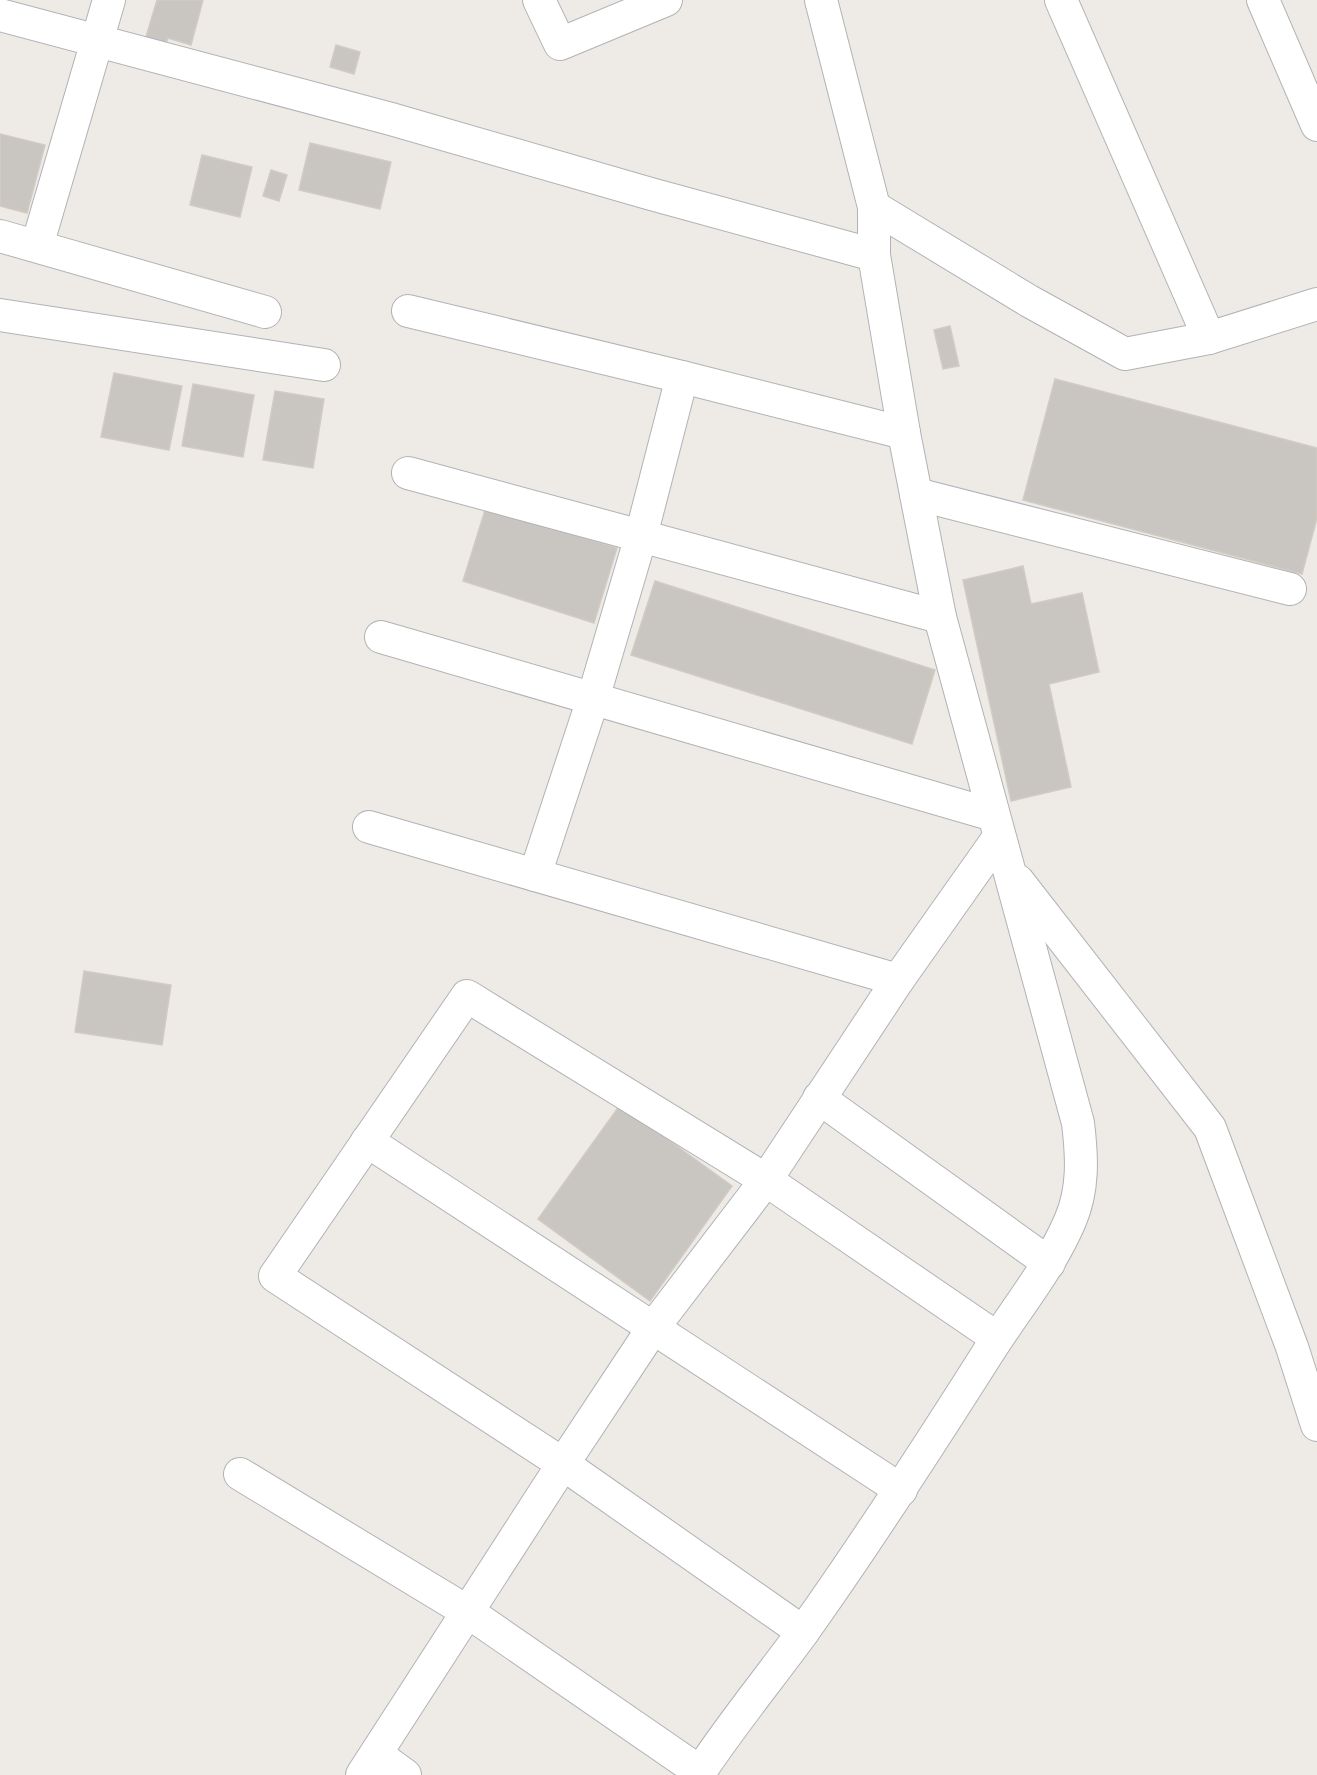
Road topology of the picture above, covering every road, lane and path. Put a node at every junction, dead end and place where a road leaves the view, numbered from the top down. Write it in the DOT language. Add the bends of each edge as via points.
graph roads {
  1 [pos="109,0"];
  2 [pos="539,0"];
  3 [pos="666,0"];
  4 [pos="821,0"];
  5 [pos="1061,0"];
  6 [pos="1263,0"];
  7 [pos="0,15"];
  8 [pos="97,42"];
  9 [pos="1317,125"];
  10 [pos="874,207"];
  11 [pos="0,236"];
  12 [pos="37,246"];
  13 [pos="874,255"];
  14 [pos="204,294"];
  15 [pos="1317,304"];
  16 [pos="408,311"];
  17 [pos="265,312"];
  18 [pos="0,315"];
  19 [pos="1209,338"];
  20 [pos="194,345"];
  21 [pos="324,365"];
  22 [pos="682,376"];
  23 [pos="904,433"];
  24 [pos="408,473"];
  25 [pos="916,494"];
  26 [pos="641,536"];
  27 [pos="1290,590"];
  28 [pos="940,617"];
  29 [pos="381,637"];
  30 [pos="593,699"];
  31 [pos="996,826"];
  32 [pos="369,828"];
  33 [pos="1008,868"];
  34 [pos="535,875"];
  35 [pos="898,980"];
  36 [pos="819,1098"];
  37 [pos="367,1141"];
  38 [pos="766,1180"];
  39 [pos="1049,1263"];
  40 [pos="653,1328"];
  41 [pos="997,1338"];
  42 [pos="1317,1425"];
  43 [pos="563,1464"];
  44 [pos="240,1474"];
  45 [pos="901,1490"];
  46 [pos="468,1611"];
  47 [pos="802,1632"];
  48 [pos="369,1765"];
  49 [pos="698,1773"];
  50 [pos="405,1775"];
  1 -- 8 [label="street"];
  2 -- 3 [label="street" via="560,44"];
  4 -- 10 [label="street"];
  5 -- 19 [label="street"];
  6 -- 9 [label="street"];
  7 -- 8 [label="street"];
  8 -- 12 [label="street"];
  8 -- 13 [label="street" via="392,119"];
  10 -- 13 [label="street"];
  10 -- 19 [label="street" via="1125,354"];
  11 -- 12 [label="street"];
  12 -- 14 [label="street"];
  13 -- 23 [label="street"];
  14 -- 17 [label="street"];
  14 -- 20 [label="street"];
  15 -- 19 [label="street"];
  16 -- 22 [label="street"];
  18 -- 20 [label="street"];
  20 -- 21 [label="street"];
  22 -- 23 [label="street"];
  22 -- 26 [label="street"];
  23 -- 25 [label="street"];
  24 -- 26 [label="street"];
  25 -- 27 [label="street"];
  25 -- 28 [label="street"];
  26 -- 28 [label="street"];
  26 -- 30 [label="street"];
  28 -- 31 [label="street"];
  29 -- 30 [label="street"];
  30 -- 31 [label="street"];
  30 -- 34 [label="street"];
  31 -- 33 [label="street"];
  31 -- 35 [label="street"];
  32 -- 34 [label="street"];
  33 -- 39 [label="street" via="1078,1123 1081,1148 1078,1196 1071,1220"];
  33 -- 42 [label="street" via="1210,1128"];
  34 -- 35 [label="street"];
  35 -- 36 [label="street"];
  36 -- 38 [label="street"];
  36 -- 39 [label="street"];
  37 -- 38 [label="street" via="467,996"];
  37 -- 40 [label="street"];
  37 -- 43 [label="street" via="275,1276"];
  38 -- 40 [label="street"];
  38 -- 41 [label="street"];
  39 -- 41 [label="street"];
  40 -- 43 [label="street"];
  40 -- 45 [label="street"];
  41 -- 45 [label="street"];
  43 -- 46 [label="street"];
  43 -- 47 [label="street"];
  44 -- 46 [label="street"];
  45 -- 47 [label="street"];
  46 -- 48 [label="street"];
  46 -- 49 [label="street"];
  47 -- 49 [label="street"];
  48 -- 50 [label="street"];
}
